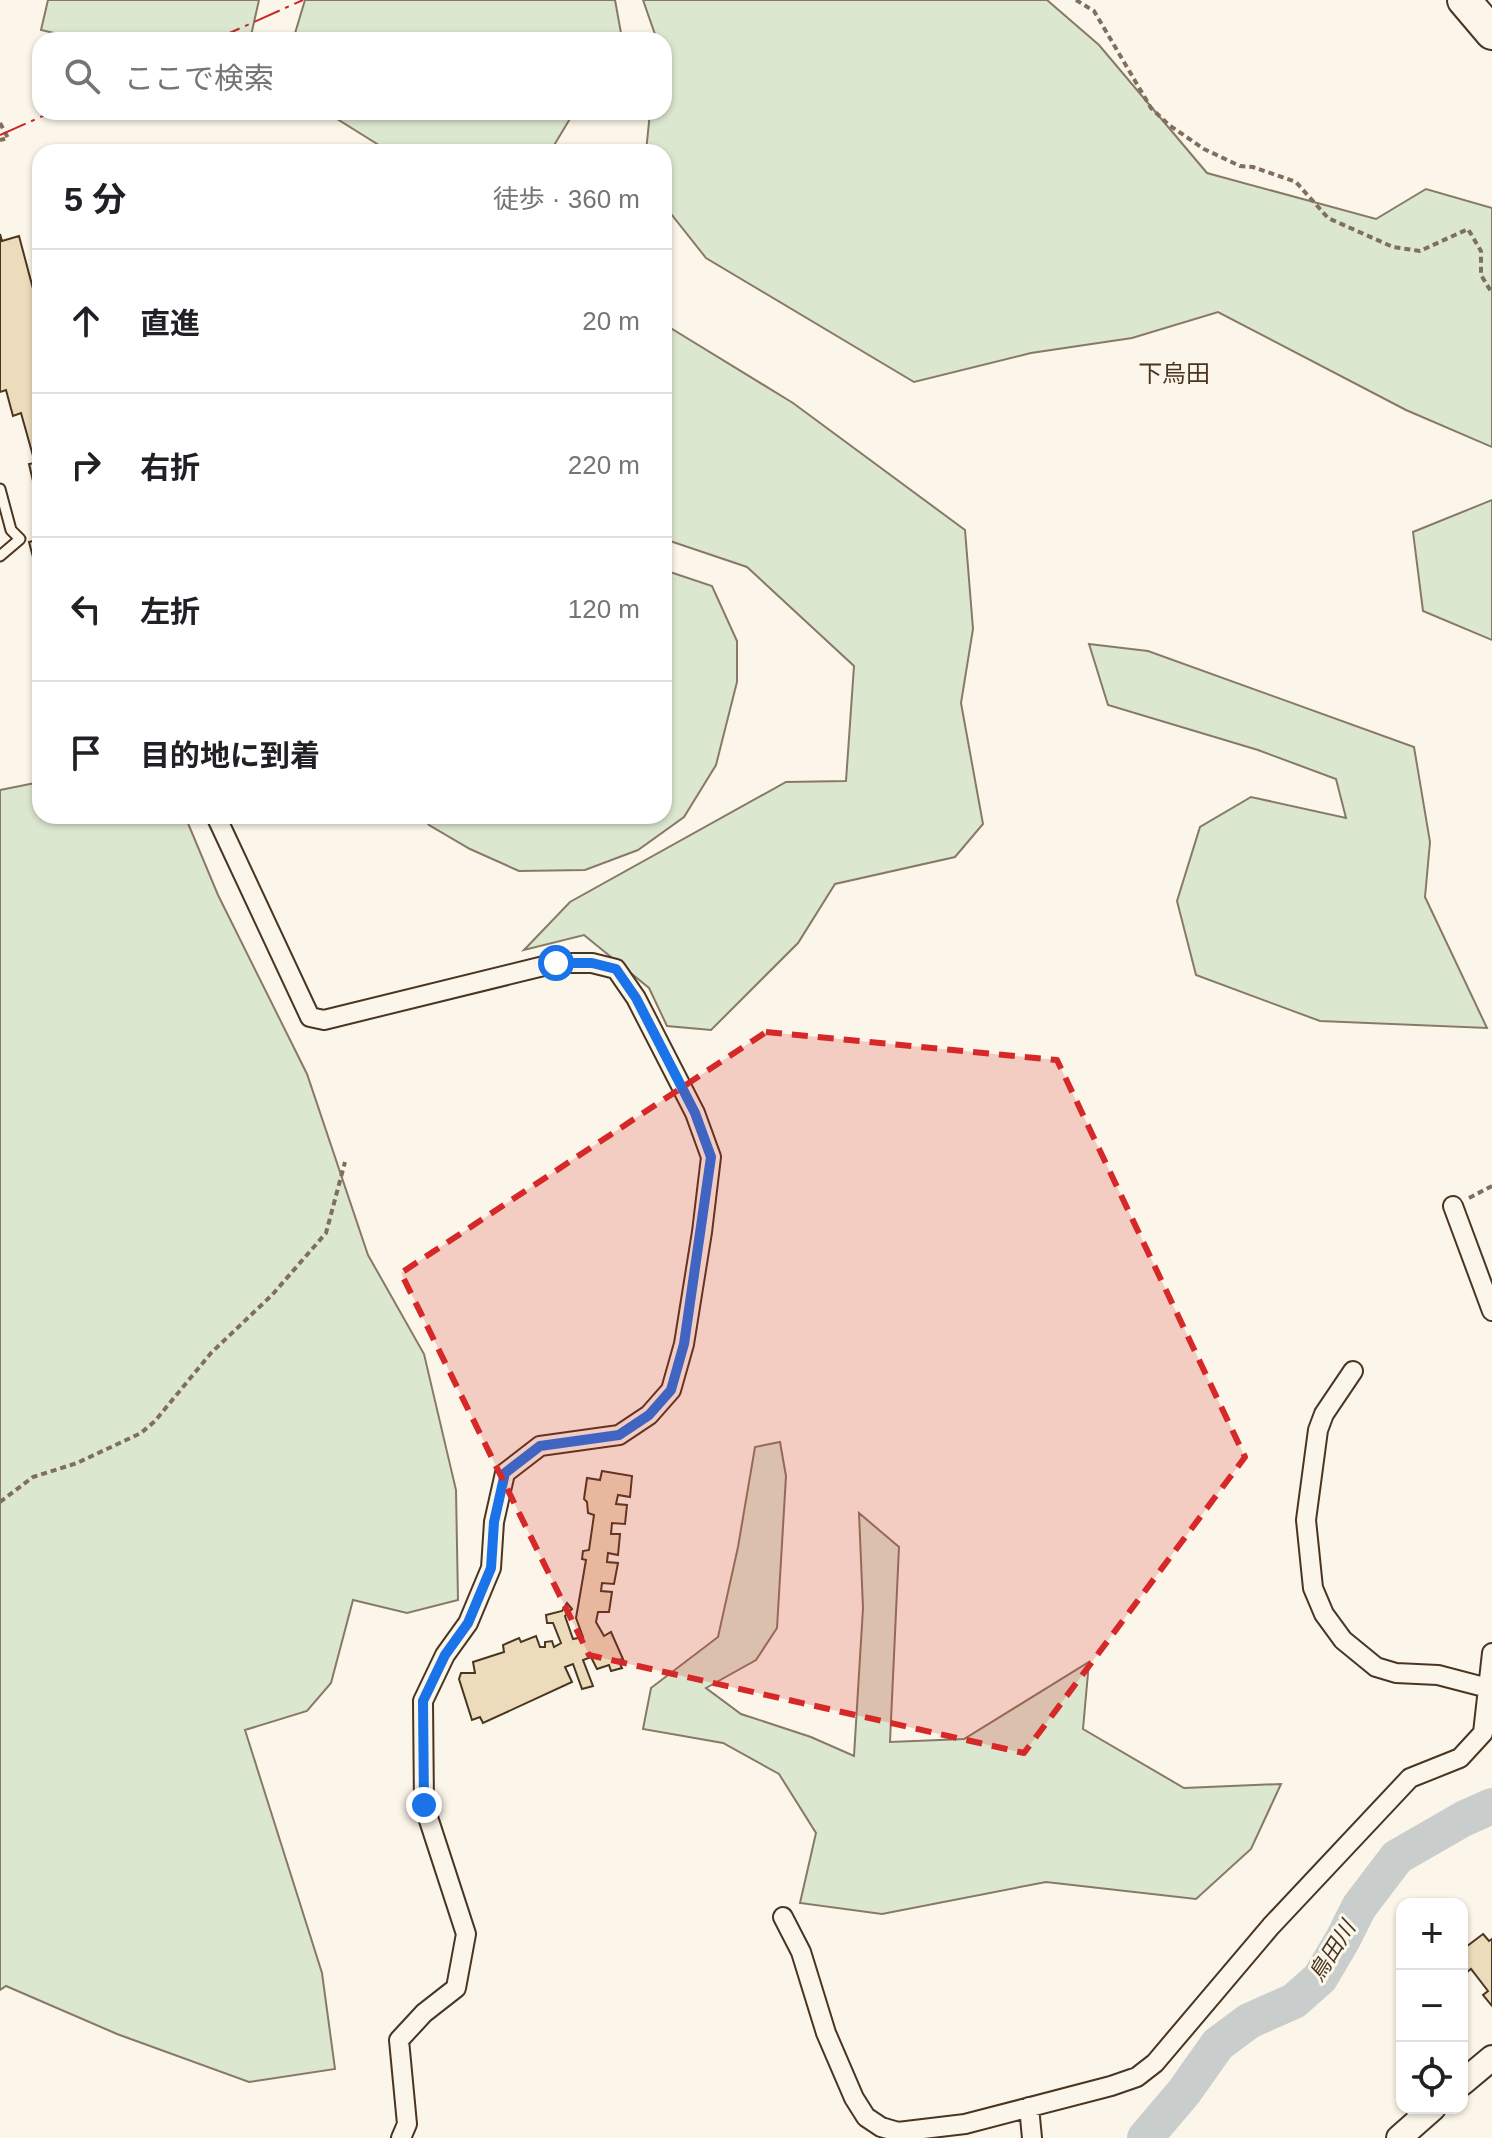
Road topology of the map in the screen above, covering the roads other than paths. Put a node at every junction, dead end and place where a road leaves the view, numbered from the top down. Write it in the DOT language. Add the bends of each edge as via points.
graph roads {
  1 [pos="1464,0"];
  2 [pos="1492,33"];
  3 [pos="0,489"];
  4 [pos="0,556"];
  5 [pos="220,824"];
  6 [pos="1453,1206"];
  7 [pos="1492,1311"];
  8 [pos="1353,1371"];
  9 [pos="1492,1653"];
  10 [pos="1490,1689"];
  11 [pos="783,1917"];
  12 [pos="1492,2058"];
  13 [pos="1468,2078"];
  14 [pos="1426,2114"];
  15 [pos="1030,2122"];
  16 [pos="401,2138"];
  17 [pos="1399,2138"];
  1 -- 2 [label="highway"];
  3 -- 4 [label="lane" via="11,530 20,539"];
  5 -- 16 [label="street" via="310,1017 324,1020 556,963 616,969 689,1101 711,1157 684,1344 671,1390 649,1415 619,1435 540,1446 505,1473 491,1568 468,1623 423,1701 424,1805 466,1934 456,1988 399,2040 407,2124"];
  6 -- 7 [label="street"];
  8 -- 10 [label="street" via="1318,1430 1306,1520 1313,1588 1324,1614 1343,1640 1376,1667"];
  9 -- 10 [label="street"];
  10 -- 15 [label="street" via="1483,1733 1468,1750 1410,1778 1271,1926 1155,2063 1137,2077"];
  11 -- 15 [label="street" via="801,1952 826,2033 866,2117 898,2132"];
  12 -- 13 [label="street"];
  14 -- 17 [label="street"];
}
